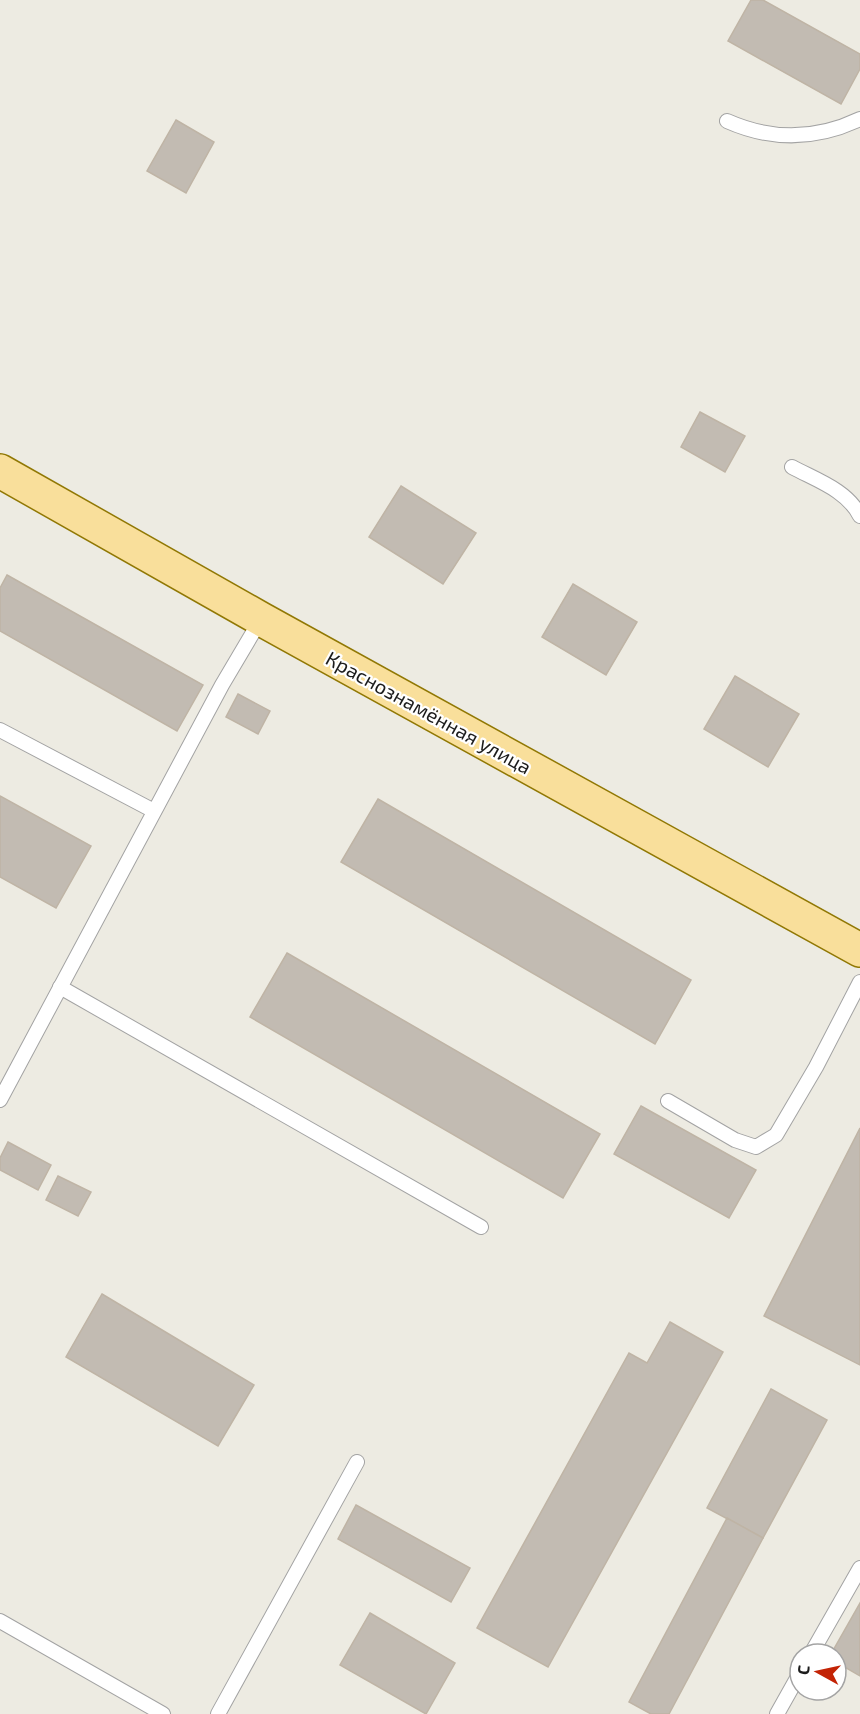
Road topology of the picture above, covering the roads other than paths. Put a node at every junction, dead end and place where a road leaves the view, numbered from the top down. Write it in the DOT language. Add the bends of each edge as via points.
graph roads {
  1 [pos="860,118"];
  2 [pos="727,121"];
  3 [pos="792,467"];
  4 [pos="0,471"];
  5 [pos="860,516"];
  6 [pos="261,619"];
  7 [pos="0,730"];
  8 [pos="154,811"];
  9 [pos="860,950"];
  10 [pos="860,982"];
  11 [pos="60,987"];
  12 [pos="0,1100"];
  13 [pos="668,1101"];
  14 [pos="481,1227"];
  15 [pos="357,1462"];
  16 [pos="860,1568"];
  17 [pos="0,1621"];
  18 [pos="818,1642"];
  19 [pos="788,1694"];
  20 [pos="163,1714"];
  21 [pos="218,1714"];
  22 [pos="777,1714"];
  1 -- 2 [label="lane" via="817,134 787,135 759,133"];
  3 -- 5 [label="lane" via="839,492"];
  4 -- 6 [label="main road, Краснознамённая улица"];
  6 -- 8 [label="lane"];
  6 -- 9 [label="main road, Краснознамённая улица"];
  7 -- 8 [label="lane"];
  8 -- 11 [label="lane"];
  10 -- 13 [label="lane" via="776,1135 756,1147 735,1140"];
  11 -- 12 [label="lane"];
  11 -- 14 [label="lane"];
  15 -- 21 [label="lane"];
  16 -- 18 [label="lane"];
  17 -- 20 [label="lane"];
  19 -- 22 [label="lane"];
}
